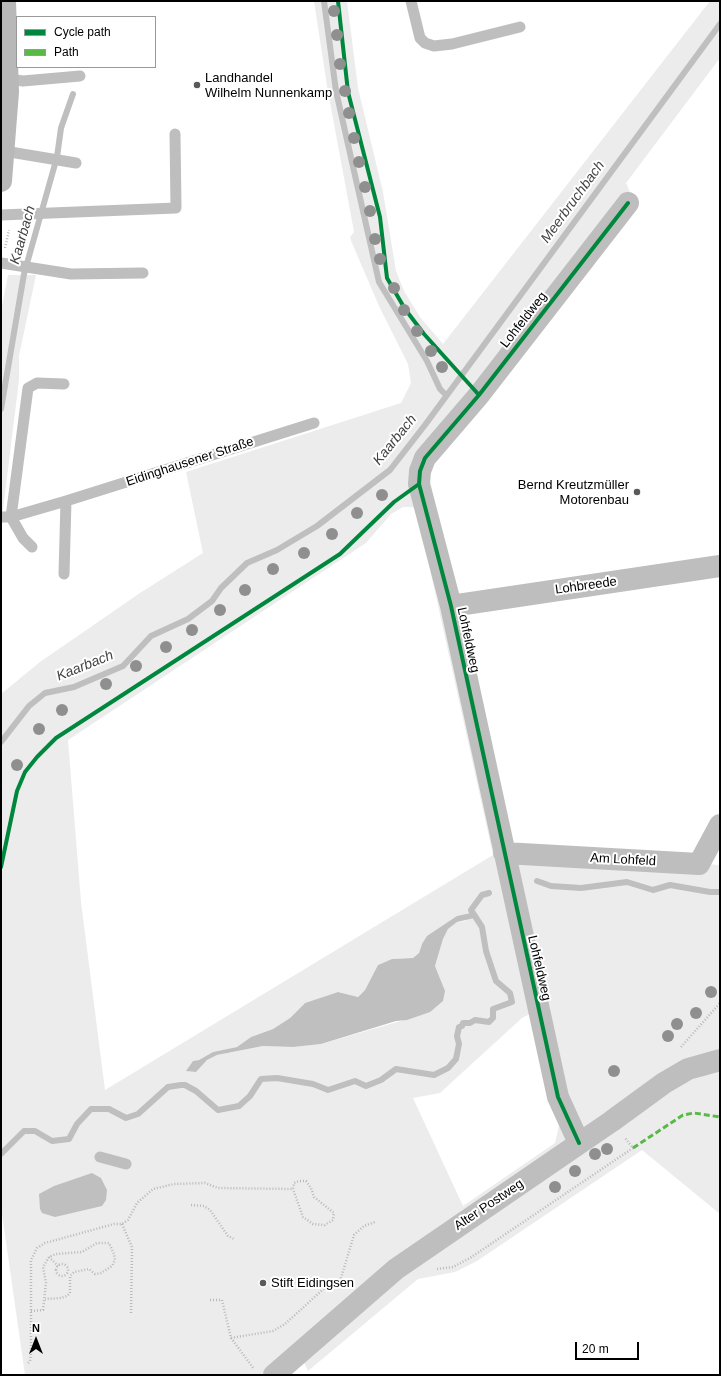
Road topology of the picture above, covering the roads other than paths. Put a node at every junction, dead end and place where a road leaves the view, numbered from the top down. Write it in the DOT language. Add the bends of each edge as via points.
graph roads {
  1 [pos="5,1"];
  2 [pos="411,1"];
  3 [pos="520,27"];
  4 [pos="80,76"];
  5 [pos="6,87"];
  6 [pos="175,134"];
  7 [pos="4,151"];
  8 [pos="76,163"];
  9 [pos="1,181"];
  10 [pos="628,203"];
  11 [pos="1,215"];
  12 [pos="5,264"];
  13 [pos="143,273"];
  14 [pos="64,384"];
  15 [pos="314,423"];
  16 [pos="66,501"];
  17 [pos="4,517"];
  18 [pos="32,547"];
  19 [pos="720,566"];
  20 [pos="64,574"];
  21 [pos="451,606"];
  22 [pos="720,825"];
  23 [pos="504,853"];
  24 [pos="720,1060"];
  25 [pos="579,1143"];
  26 [pos="100,1157"];
  27 [pos="126,1164"];
  28 [pos="265,1374"];
  1 -- 5 [label="main road"];
  2 -- 3 [label="lane" via="420,38 434,46"];
  4 -- 5 [label="lane" via="23,81"];
  5 -- 7 [label="main road"];
  6 -- 11 [label="lane" via="176,208"];
  7 -- 8 [label="lane"];
  7 -- 9 [label="main road"];
  10 -- 21 [label="street, Lohfeldweg" via="479,395 425,458 419,484"];
  12 -- 13 [label="lane" via="71,274"];
  14 -- 17 [label="lane" via="37,383 28,388"];
  15 -- 16 [label="lane, Eidinghausener Straße"];
  16 -- 17 [label="lane, Eidinghausener Straße"];
  16 -- 20 [label="lane"];
  17 -- 18 [label="lane"];
  19 -- 21 [label="street, Lohbreede"];
  21 -- 23 [label="street, Lohfeldweg"];
  22 -- 23 [label="street, Am Lohfeld" via="699,864"];
  23 -- 25 [label="street, Lohfeldweg" via="558,1097"];
  24 -- 25 [label="street, Alter Postweg" via="688,1069 664,1083"];
  25 -- 28 [label="street, Alter Postweg" via="396,1269"];
  26 -- 27 [label="lane"];
}
